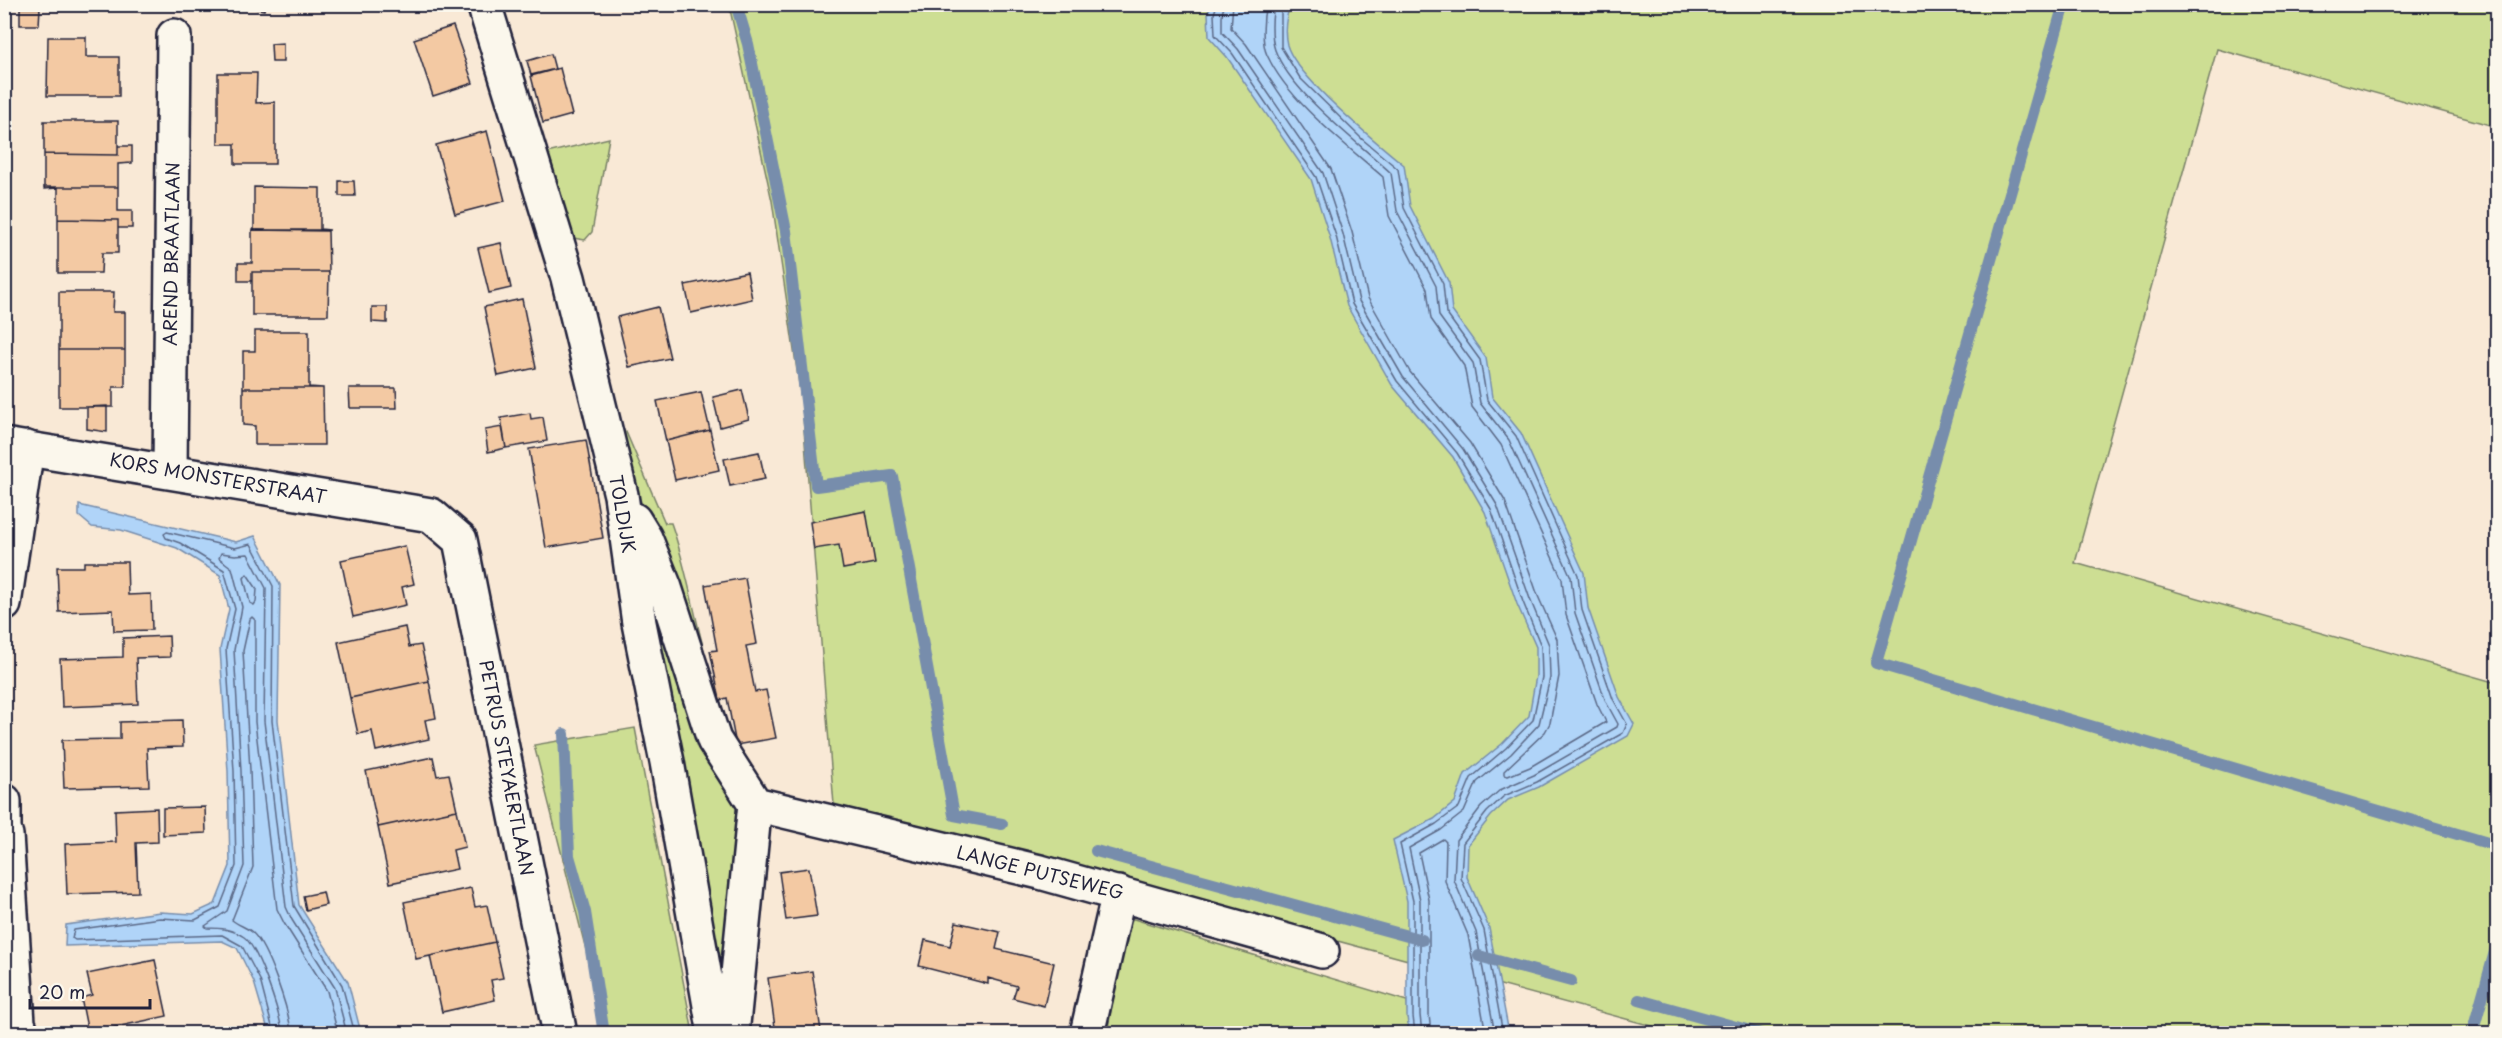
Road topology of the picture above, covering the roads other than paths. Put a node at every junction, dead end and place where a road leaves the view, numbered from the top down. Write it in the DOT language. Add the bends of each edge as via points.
graph roads {
  1 [pos="484,4"];
  2 [pos="174,36"];
  3 [pos="16,446"];
  4 [pos="170,471"];
  5 [pos="621,495"];
  6 [pos="431,515"];
  7 [pos="4,604"];
  8 [pos="4,801"];
  9 [pos="755,804"];
  10 [pos="5,835"];
  11 [pos="1119,893"];
  12 [pos="1322,951"];
  13 [pos="22,1034"];
  14 [pos="560,1034"];
  15 [pos="715,1034"];
  16 [pos="732,1034"];
  17 [pos="1087,1034"];
  1 -- 5 [label="street, TOLDIJK" via="568,278"];
  2 -- 4 [label="street, AREND BRAATLAAN"];
  3 -- 4 [label="street, KORS MONSTERSTRAAT"];
  3 -- 7 [label="street"];
  4 -- 6 [label="street, KORS MONSTERSTRAAT"];
  5 -- 9 [label="street" via="645,538 665,588 714,740"];
  5 -- 15 [label="street, TOLDIJK" via="639,623"];
  6 -- 14 [label="street, PETRUS STEYAERTLAAN" via="460,540"];
  8 -- 10 [label="street"];
  9 -- 11 [label="street, LANGE PUTSEWEG"];
  9 -- 16 [label="street"];
  10 -- 13 [label="street" via="18,1023"];
  11 -- 12 [label="street, LANGE PUTSEWEG"];
  11 -- 17 [label="street"];
}
